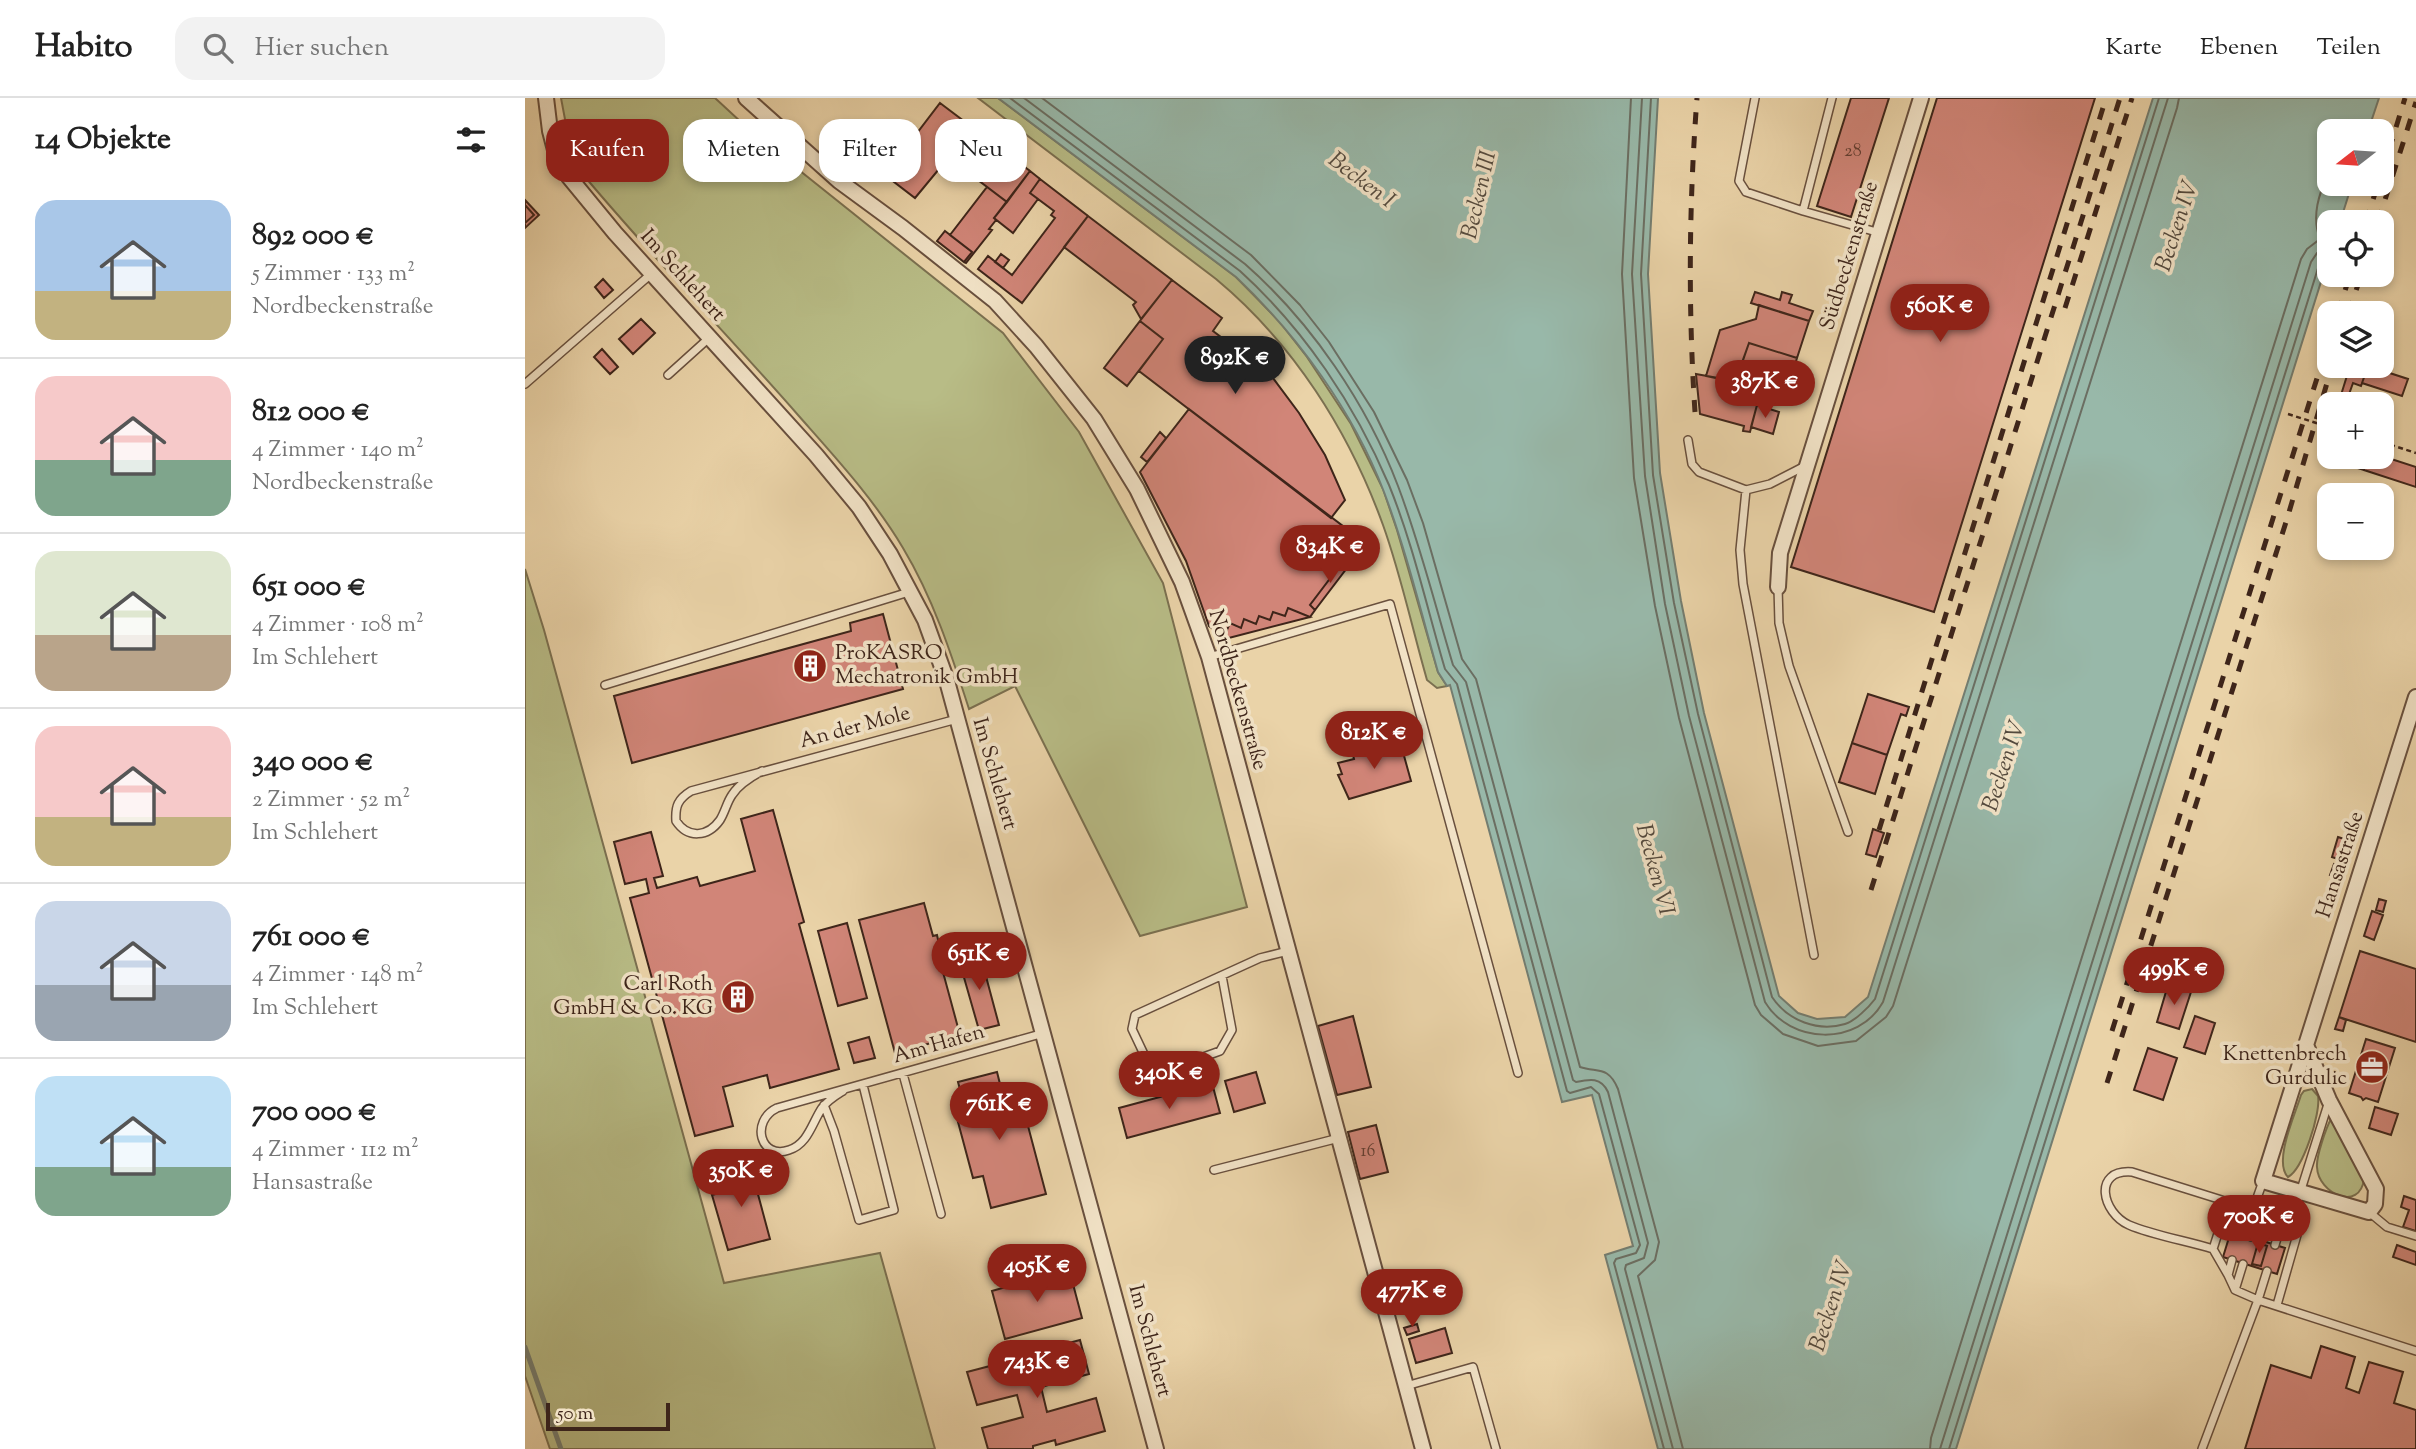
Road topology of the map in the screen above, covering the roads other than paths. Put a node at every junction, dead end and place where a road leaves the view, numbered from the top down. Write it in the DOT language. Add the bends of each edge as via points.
graph roads {
  1 [pos="546,98"];
  2 [pos="746,98"];
  3 [pos="1755,98"];
  4 [pos="1832,98"];
  5 [pos="1921,98"];
  6 [pos="1803,211"];
  7 [pos="1879,233"];
  8 [pos="652,274"];
  9 [pos="709,338"];
  10 [pos="668,374"];
  11 [pos="525,384"];
  12 [pos="1688,440"];
  13 [pos="1808,464"];
  14 [pos="1746,490"];
  15 [pos="1778,587"];
  16 [pos="910,592"];
  17 [pos="1209,657"];
  18 [pos="605,685"];
  19 [pos="2416,701"];
  20 [pos="957,719"];
  21 [pos="762,771"];
  22 [pos="1849,832"];
  23 [pos="1288,951"];
  24 [pos="1814,955"];
  25 [pos="1222,975"];
  26 [pos="1044,1033"];
  27 [pos="2306,1045"];
  28 [pos="1518,1073"];
  29 [pos="903,1074"];
  30 [pos="863,1085"];
  31 [pos="843,1091"];
  32 [pos="2329,1100"];
  33 [pos="824,1105"];
  34 [pos="1339,1138"];
  35 [pos="1214,1170"];
  36 [pos="2263,1181"];
  37 [pos="2300,1193"];
  38 [pos="2228,1202"];
  39 [pos="2252,1211"];
  40 [pos="2369,1212"];
  41 [pos="941,1214"];
  42 [pos="2293,1215"];
  43 [pos="2239,1234"];
  44 [pos="2416,1236"];
  45 [pos="2252,1237"];
  46 [pos="2275,1245"];
  47 [pos="2213,1248"];
  48 [pos="2232,1260"];
  49 [pos="2243,1264"];
  50 [pos="2267,1271"];
  51 [pos="2228,1275"];
  52 [pos="2235,1290"];
  53 [pos="2259,1300"];
  54 [pos="2277,1305"];
  55 [pos="2416,1352"];
  56 [pos="1411,1385"];
  57 [pos="1156,1449"];
  58 [pos="1423,1449"];
  59 [pos="1496,1449"];
  60 [pos="2202,1449"];
  1 -- 8 [label="street, Im Schlehert" via="555,150 569,177"];
  2 -- 17 [label="street, Nordbeckenstraße" via="839,181 995,301 1036,346 1094,419 1137,489 1182,582"];
  3 -- 6 [label="lane" via="1740,185 1746,192"];
  4 -- 6 [label="lane"];
  5 -- 7 [label="street, Südbeckenstraße"];
  6 -- 7 [label="lane"];
  7 -- 13 [label="street, Südbeckenstraße"];
  8 -- 9 [label="street, Im Schlehert"];
  8 -- 11 [label="lane"];
  9 -- 10 [label="lane"];
  9 -- 16 [label="street, Im Schlehert" via="859,507"];
  12 -- 14 [label="lane" via="1692,464 1699,472"];
  13 -- 14 [label="lane" via="1770,484"];
  13 -- 15 [label="street, Südbeckenstraße" via="1780,553"];
  14 -- 24 [label="lane" via="1739,550 1743,584"];
  15 -- 22 [label="lane" via="1779,623 1789,666"];
  16 -- 18 [label="lane"];
  16 -- 20 [label="street, Im Schlehert" via="925,620"];
  17 -- 23 [label="street, Nordbeckenstraße"];
  17 -- 28 [label="lane" via="1390,604"];
  19 -- 27 [label="street, Hansastraße"];
  20 -- 21 [label="lane, An der Mole"];
  20 -- 26 [label="street, Im Schlehert"];
  21 -- 21 [label="lane, An der Mole" via="691,791 676,805 676,821 697,835 709,831 733,793"];
  23 -- 25 [label="lane"];
  23 -- 34 [label="street, Nordbeckenstraße"];
  25 -- 25 [label="lane" via="1135,1015 1132,1029 1150,1067 1167,1070 1220,1051 1233,1030"];
  26 -- 29 [label="lane, Am Hafen"];
  26 -- 57 [label="street, Im Schlehert"];
  27 -- 32 [label="street"];
  27 -- 36 [label="street, Hansastraße"];
  29 -- 30 [label="lane, Am Hafen"];
  29 -- 41 [label="lane"];
  30 -- 31 [label="lane, Am Hafen"];
  30 -- 33 [label="lane" via="894,1210 859,1220"];
  31 -- 33 [label="lane, Am Hafen"];
  31 -- 33 [label="lane, Am Hafen" via="770,1112 761,1123 765,1146 775,1152 799,1145"];
  32 -- 37 [label="lane"];
  32 -- 40 [label="street" via="2375,1189 2375,1204"];
  34 -- 35 [label="lane"];
  34 -- 56 [label="street, Nordbeckenstraße"];
  36 -- 37 [label="street"];
  36 -- 39 [label="lane"];
  37 -- 40 [label="street"];
  37 -- 42 [label="lane"];
  38 -- 39 [label="lane"];
  38 -- 47 [label="lane"];
  38 -- 47 [label="lane" via="2132,1172 2121,1171 2104,1189 2116,1216 2128,1224"];
  39 -- 43 [label="lane"];
  39 -- 45 [label="lane"];
  40 -- 44 [label="lane" via="2387,1227"];
  42 -- 46 [label="lane" via="2282,1221"];
  42 -- 54 [label="lane" via="2297,1235"];
  47 -- 51 [label="lane"];
  48 -- 51 [label="lane"];
  49 -- 52 [label="lane"];
  50 -- 53 [label="lane"];
  51 -- 52 [label="lane"];
  52 -- 53 [label="lane"];
  53 -- 54 [label="lane"];
  53 -- 60 [label="lane"];
  54 -- 55 [label="lane"];
  56 -- 58 [label="street, Nordbeckenstraße"];
  56 -- 59 [label="lane" via="1473,1367"];
}
